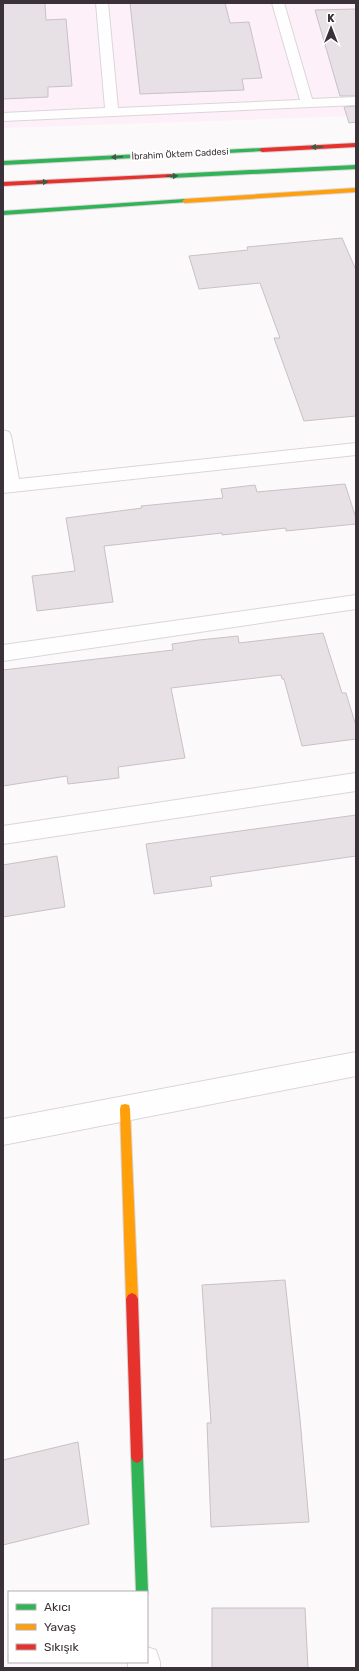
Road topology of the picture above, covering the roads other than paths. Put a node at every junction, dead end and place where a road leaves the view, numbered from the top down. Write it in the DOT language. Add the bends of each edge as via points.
graph roads {
  1 [pos="102,3"];
  2 [pos="278,3"];
  3 [pos="356,100"];
  4 [pos="307,103"];
  5 [pos="112,111"];
  6 [pos="3,117"];
  7 [pos="356,145"];
  8 [pos="3,163"];
  9 [pos="356,167"];
  10 [pos="3,184"];
  11 [pos="356,190"];
  12 [pos="3,213"];
  13 [pos="3,436"];
  14 [pos="356,449"];
  15 [pos="7,486"];
  16 [pos="356,602"];
  17 [pos="3,653"];
  18 [pos="356,782"];
  19 [pos="3,835"];
  20 [pos="356,1064"];
  21 [pos="125,1109"];
  22 [pos="3,1132"];
  23 [pos="142,1591"];
  1 -- 5 [label="street"];
  2 -- 4 [label="street"];
  3 -- 4 [label="street"];
  4 -- 5 [label="street"];
  5 -- 6 [label="street"];
  7 -- 8 [label="main road, İbrahim Öktem Caddesi, one-way"];
  10 -- 9 [label="main road, İbrahim Öktem Caddesi, one-way"];
  11 -- 12 [label="main road"];
  13 -- 15 [label="street"];
  14 -- 15 [label="street"];
  16 -- 17 [label="street"];
  18 -- 19 [label="street"];
  20 -- 21 [label="street"];
  21 -- 22 [label="street"];
  21 -- 23 [label="main road"];
}
